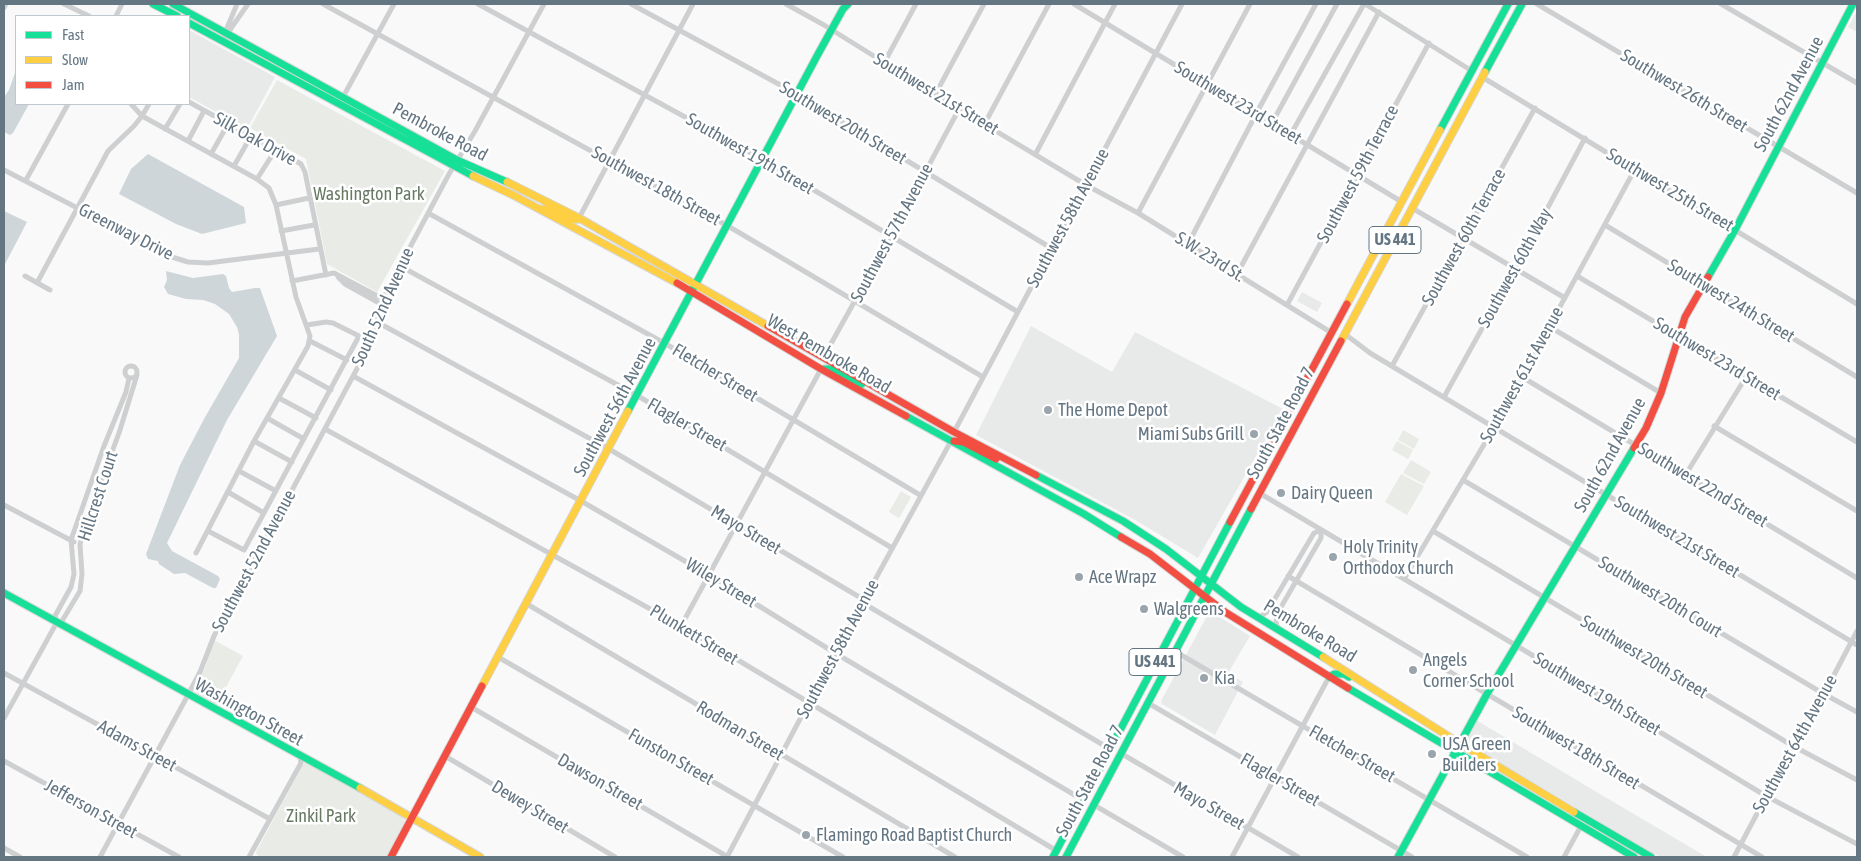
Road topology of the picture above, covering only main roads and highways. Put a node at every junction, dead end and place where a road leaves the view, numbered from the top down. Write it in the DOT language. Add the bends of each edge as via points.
graph roads {
  1 [pos="153,4"];
  2 [pos="172,4"];
  3 [pos="1508,4"];
  4 [pos="1522,4"];
  5 [pos="1853,4"];
  6 [pos="845,6"];
  7 [pos="174,15"];
  8 [pos="190,24"];
  9 [pos="1480,56"];
  10 [pos="1472,71"];
  11 [pos="289,77"];
  12 [pos="1482,77"];
  13 [pos="1474,93"];
  14 [pos="343,97"];
  15 [pos="344,107"];
  16 [pos="388,122"];
  17 [pos="455,163"];
  18 [pos="538,209"];
  19 [pos="579,218"];
  20 [pos="588,236"];
  21 [pos="624,244"];
  22 [pos="696,284"];
  23 [pos="692,291"];
  24 [pos="1342,313"];
  25 [pos="1332,333"];
  26 [pos="1345,334"];
  27 [pos="780,343"];
  28 [pos="1334,354"];
  29 [pos="823,358"];
  30 [pos="821,369"];
  31 [pos="872,386"];
  32 [pos="1298,396"];
  33 [pos="904,415"];
  34 [pos="1298,423"];
  35 [pos="954,432"];
  36 [pos="951,441"];
  37 [pos="1004,458"];
  38 [pos="1201,577"];
  39 [pos="1212,585"];
  40 [pos="1194,589"];
  41 [pos="4,594"];
  42 [pos="1205,597"];
  43 [pos="1329,676"];
  44 [pos="1395,702"];
  45 [pos="1460,743"];
  46 [pos="1456,750"];
  47 [pos="1090,786"];
  48 [pos="1083,800"];
  49 [pos="1094,805"];
  50 [pos="412,818"];
  51 [pos="1086,819"];
  52 [pos="1581,826"];
  53 [pos="1055,854"];
  54 [pos="1400,854"];
  55 [pos="392,857"];
  56 [pos="480,857"];
  57 [pos="1066,857"];
  58 [pos="1634,857"];
  59 [pos="1646,857"];
  60 [pos="1651,857"];
  1 -- 7 [label="main road"];
  2 -- 14 [label="main road, Pembroke Road"];
  3 -- 9 [label="main road, South State Road 7 / US 441"];
  4 -- 12 [label="main road, South State Road 7 / US 441"];
  5 -- 45 [label="main road, South 62nd Avenue" via="1735,230 1685,317 1661,393 1646,428"];
  6 -- 22 [label="main road, Southwest 56th Avenue"];
  8 -- 11 [label="main road, Pembroke Road"];
  9 -- 10 [label="main road, South State Road 7 / US 441"];
  9 -- 12 [label="main road"];
  10 -- 13 [label="main road"];
  10 -- 24 [label="main road, South State Road 7 / US 441"];
  11 -- 14 [label="main road" via="300,79 332,96"];
  11 -- 15 [label="main road, Pembroke Road"];
  12 -- 13 [label="main road, South State Road 7 / US 441"];
  13 -- 26 [label="main road, South State Road 7 / US 441"];
  14 -- 16 [label="main road, Pembroke Road"];
  15 -- 16 [label="main road"];
  15 -- 17 [label="main road, Pembroke Road"];
  16 -- 17 [label="main road, Pembroke Road"];
  17 -- 18 [label="main road, Pembroke Road"];
  17 -- 19 [label="main road, Pembroke Road" via="519,188"];
  18 -- 19 [label="main road" via="548,209 570,220"];
  18 -- 20 [label="main road, Pembroke Road"];
  19 -- 21 [label="main road, Pembroke Road"];
  20 -- 21 [label="main road" via="592,232 616,244"];
  20 -- 23 [label="main road, Pembroke Road"];
  21 -- 22 [label="main road, Pembroke Road"];
  22 -- 23 [label="main road, Southwest 56th Avenue"];
  22 -- 29 [label="main road, West Pembroke Road"];
  23 -- 27 [label="main road, West Pembroke Road"];
  23 -- 50 [label="main road, Southwest 56th Avenue"];
  24 -- 25 [label="main road, South State Road 7 / US 441"];
  24 -- 26 [label="main road"];
  25 -- 28 [label="main road"];
  25 -- 32 [label="main road, South State Road 7 / US 441"];
  26 -- 28 [label="main road, South State Road 7 / US 441"];
  27 -- 29 [label="main road" via="811,358"];
  27 -- 30 [label="main road, West Pembroke Road"];
  28 -- 34 [label="main road, South State Road 7 / US 441"];
  29 -- 31 [label="main road, West Pembroke Road"];
  30 -- 31 [label="main road" via="832,369 856,383"];
  30 -- 33 [label="main road, West Pembroke Road"];
  31 -- 35 [label="main road, West Pembroke Road"];
  32 -- 34 [label="main road"];
  32 -- 38 [label="main road, South State Road 7 / US 441"];
  33 -- 35 [label="main road" via="938,431"];
  33 -- 36 [label="main road, West Pembroke Road"];
  34 -- 39 [label="main road, South State Road 7 / US 441"];
  35 -- 37 [label="main road, Pembroke Road"];
  36 -- 37 [label="main road" via="963,442 997,459"];
  36 -- 40 [label="main road, Pembroke Road" via="1132,543"];
  37 -- 38 [label="main road, Pembroke Road" via="1123,521"];
  38 -- 39 [label="main road, Pembroke Road"];
  38 -- 40 [label="main road, South State Road 7 / US 441"];
  39 -- 42 [label="main road, South State Road 7 / US 441"];
  39 -- 44 [label="main road, Pembroke Road"];
  40 -- 42 [label="main road, Pembroke Road"];
  40 -- 47 [label="main road, South State Road 7 / US 441"];
  41 -- 50 [label="main road, Washington Street"];
  42 -- 43 [label="main road, Pembroke Road"];
  42 -- 49 [label="main road, South State Road 7 / US 441"];
  43 -- 44 [label="main road" via="1344,674 1386,700"];
  43 -- 46 [label="main road, Pembroke Road"];
  44 -- 45 [label="main road, Pembroke Road"];
  45 -- 46 [label="main road, South 62nd Avenue"];
  45 -- 60 [label="main road, Pembroke Road"];
  46 -- 52 [label="main road, Pembroke Road"];
  46 -- 54 [label="main road, South 62nd Avenue"];
  47 -- 48 [label="main road, South State Road 7 / US 441"];
  47 -- 49 [label="main road" via="1089,796"];
  48 -- 51 [label="main road" via="1088,809"];
  48 -- 53 [label="main road, South State Road 7 / US 441"];
  49 -- 51 [label="main road, South State Road 7 / US 441"];
  50 -- 55 [label="main road, Southwest 56th Avenue"];
  50 -- 56 [label="main road, Washington Street"];
  51 -- 57 [label="main road, South State Road 7 / US 441"];
  52 -- 58 [label="main road, Pembroke Road"];
  52 -- 59 [label="main road" via="1593,826"];
}
